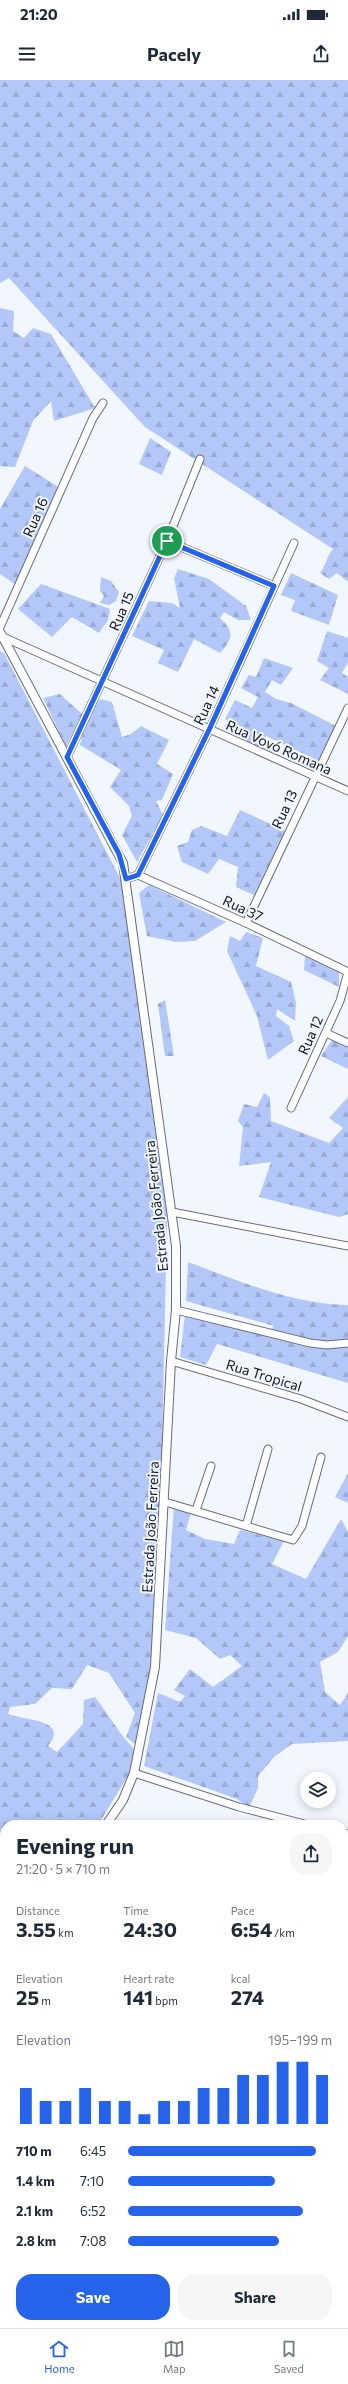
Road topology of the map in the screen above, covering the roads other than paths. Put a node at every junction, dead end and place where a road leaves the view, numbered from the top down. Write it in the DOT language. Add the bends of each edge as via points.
graph roads {
  1 [pos="103,403"];
  2 [pos="200,458"];
  3 [pos="167,541"];
  4 [pos="294,543"];
  5 [pos="274,586"];
  6 [pos="0,627"];
  7 [pos="2,634"];
  8 [pos="103,681"];
  9 [pos="348,708"];
  10 [pos="209,730"];
  11 [pos="67,757"];
  12 [pos="314,776"];
  13 [pos="348,791"];
  14 [pos="138,875"];
  15 [pos="126,879"];
  16 [pos="246,923"];
  17 [pos="348,972"];
  18 [pos="326,1033"];
  19 [pos="348,1043"];
  20 [pos="291,1108"];
  21 [pos="172,1212"];
  22 [pos="348,1246"];
  23 [pos="176,1310"];
  24 [pos="348,1343"];
  25 [pos="171,1361"];
  26 [pos="348,1417"];
  27 [pos="268,1448"];
  28 [pos="321,1457"];
  29 [pos="211,1466"];
  30 [pos="165,1502"];
  31 [pos="196,1510"];
  32 [pos="246,1526"];
  33 [pos="134,1773"];
  34 [pos="109,1820"];
  35 [pos="289,1820"];
  1 -- 6 [label="street, Rua 16" via="93,418"];
  2 -- 3 [label="street, Rua 15"];
  3 -- 5 [label="street"];
  3 -- 8 [label="street, Rua 15"];
  4 -- 5 [label="street, Rua 14"];
  5 -- 10 [label="street, Rua 14"];
  7 -- 8 [label="street, Rua Vovó Romana"];
  7 -- 11 [label="street, Estrada João Ferreira"];
  8 -- 10 [label="street, Rua Vovó Romana"];
  8 -- 11 [label="street, Rua 15"];
  9 -- 12 [label="street, Rua 13"];
  10 -- 12 [label="street, Rua Vovó Romana"];
  10 -- 14 [label="street, Rua 14"];
  11 -- 15 [label="street, Estrada João Ferreira" via="119,854"];
  12 -- 13 [label="street, Rua Vovó Romana"];
  12 -- 16 [label="street, Rua 13"];
  14 -- 15 [label="street"];
  14 -- 16 [label="street, Rua 37"];
  15 -- 21 [label="street, Estrada João Ferreira"];
  16 -- 17 [label="street, Rua 37"];
  17 -- 18 [label="street, Rua 12" via="340,1001"];
  18 -- 19 [label="street"];
  18 -- 20 [label="street, Rua 12"];
  21 -- 22 [label="street"];
  21 -- 23 [label="street, Estrada João Ferreira" via="177,1268"];
  23 -- 24 [label="street" via="310,1343"];
  23 -- 25 [label="street, Estrada João Ferreira"];
  25 -- 26 [label="street, Rua Tropical" via="301,1399"];
  25 -- 30 [label="street, Estrada João Ferreira"];
  27 -- 32 [label="street"];
  28 -- 32 [label="street" via="302,1526 296,1538 291,1540"];
  29 -- 31 [label="street"];
  30 -- 31 [label="street"];
  30 -- 33 [label="street, Estrada João Ferreira" via="155,1667"];
  31 -- 32 [label="street"];
  33 -- 34 [label="street, Estrada João Ferreira" via="123,1800"];
  33 -- 35 [label="street" via="239,1807"];
}
